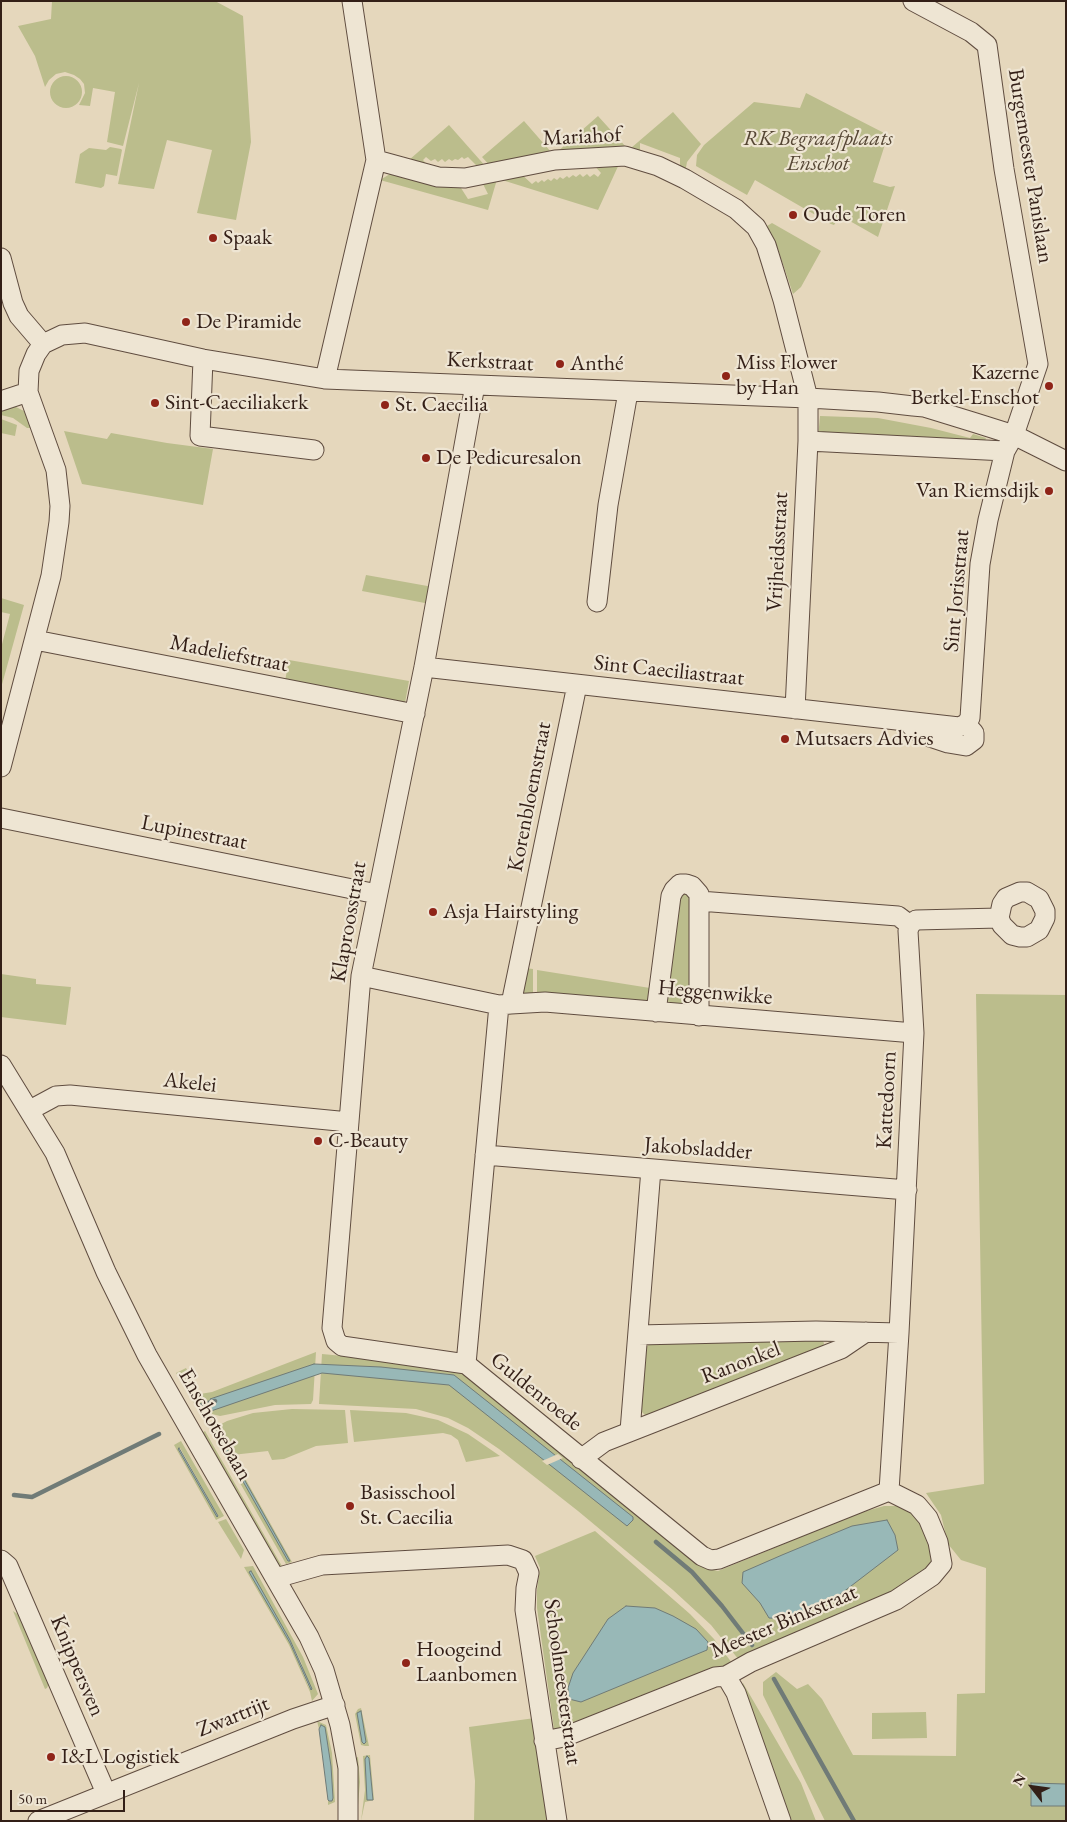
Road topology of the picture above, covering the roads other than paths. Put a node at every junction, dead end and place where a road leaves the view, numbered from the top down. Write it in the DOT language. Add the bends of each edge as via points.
graph roads {
  1 [pos="352,1"];
  2 [pos="912,1"];
  3 [pos="376,160"];
  4 [pos="1,258"];
  5 [pos="42,344"];
  6 [pos="203,359"];
  7 [pos="325,379"];
  8 [pos="475,385"];
  9 [pos="28,392"];
  10 [pos="628,392"];
  11 [pos="808,398"];
  12 [pos="1,400"];
  13 [pos="808,441"];
  14 [pos="1009,443"];
  15 [pos="314,450"];
  16 [pos="1066,461"];
  17 [pos="597,602"];
  18 [pos="35,640"];
  19 [pos="424,667"];
  20 [pos="577,685"];
  21 [pos="795,709"];
  22 [pos="415,714"];
  23 [pos="966,724"];
  24 [pos="1,768"];
  25 [pos="1,818"];
  26 [pos="377,894"];
  27 [pos="699,901"];
  28 [pos="999,918"];
  29 [pos="910,925"];
  30 [pos="361,976"];
  31 [pos="505,1004"];
  32 [pos="656,1012"];
  33 [pos="699,1016"];
  34 [pos="914,1033"];
  35 [pos="1,1065"];
  36 [pos="30,1110"];
  37 [pos="349,1122"];
  38 [pos="485,1154"];
  39 [pos="651,1169"];
  40 [pos="907,1190"];
  41 [pos="866,1332"];
  42 [pos="899,1333"];
  43 [pos="638,1335"];
  44 [pos="466,1364"];
  45 [pos="630,1431"];
  46 [pos="581,1459"];
  47 [pos="889,1491"];
  48 [pos="1,1560"];
  49 [pos="276,1578"];
  50 [pos="726,1676"];
  51 [pos="335,1705"];
  52 [pos="544,1741"];
  53 [pos="106,1793"];
  54 [pos="774,1819"];
  55 [pos="38,1821"];
  56 [pos="348,1821"];
  57 [pos="557,1821"];
  1 -- 3 [label="street"];
  2 -- 14 [label="street, Burgemeester Panislaan" via="971,32 987,45 1004,169 1038,364"];
  3 -- 7 [label="street"];
  3 -- 11 [label="street, Mariahof" via="438,177 464,178 555,160 625,156 685,179 745,216 756,227 766,245 784,300"];
  4 -- 5 [label="street" via="19,316"];
  5 -- 6 [label="street, Kerkstraat" via="62,335 85,333"];
  5 -- 9 [label="street" via="29,371"];
  6 -- 7 [label="street, Kerkstraat"];
  6 -- 15 [label="street" via="200,436"];
  7 -- 8 [label="street, Kerkstraat"];
  8 -- 10 [label="street, Kerkstraat"];
  8 -- 19 [label="street, Klaproosstraat"];
  9 -- 12 [label="street"];
  9 -- 18 [label="street" via="56,470 60,506 51,576"];
  10 -- 11 [label="street, Kerkstraat"];
  10 -- 17 [label="street" via="608,505"];
  11 -- 13 [label="street, Vrijheidsstraat"];
  11 -- 14 [label="street, Kerkstraat" via="924,408"];
  13 -- 14 [label="street, Kerkstraat"];
  13 -- 21 [label="street, Vrijheidsstraat"];
  14 -- 16 [label="street, Kerkstraat"];
  14 -- 23 [label="street, Sint Jorisstraat" via="980,564 970,718"];
  18 -- 22 [label="street, Madeliefstraat"];
  18 -- 24 [label="street"];
  19 -- 20 [label="street, Sint Caeciliastraat"];
  19 -- 22 [label="street, Klaproosstraat"];
  20 -- 21 [label="street, Sint Caeciliastraat"];
  20 -- 31 [label="street, Korenbloemstraat"];
  21 -- 23 [label="street, Sint Caeciliastraat" via="958,727"];
  22 -- 26 [label="street, Klaproosstraat"];
  25 -- 26 [label="street, Lupinestraat"];
  26 -- 30 [label="street, Klaproosstraat"];
  27 -- 29 [label="street" via="898,916"];
  27 -- 32 [label="street" via="697,890 686,884 680,884 671,896"];
  27 -- 33 [label="street"];
  28 -- 29 [label="street" via="916,920"];
  29 -- 34 [label="street, Kattedoorn"];
  30 -- 31 [label="street"];
  30 -- 37 [label="street, Klaproosstraat"];
  31 -- 32 [label="street, Heggenwikke" via="545,1002"];
  31 -- 38 [label="street, Guldenroede"];
  32 -- 33 [label="street, Heggenwikke"];
  33 -- 34 [label="street, Heggenwikke"];
  34 -- 40 [label="street, Kattedoorn"];
  35 -- 36 [label="street, Enschotsebaan"];
  36 -- 37 [label="street, Akelei" via="56,1096 70,1095"];
  36 -- 49 [label="street, Enschotsebaan" via="55,1153 106,1272 147,1355"];
  37 -- 44 [label="street, Klaproosstraat" via="332,1328 336,1341 342,1346"];
  38 -- 39 [label="street, Jakobsladder"];
  38 -- 44 [label="street, Guldenroede"];
  39 -- 40 [label="street, Jakobsladder"];
  39 -- 43 [label="street"];
  40 -- 42 [label="street, Kattedoorn"];
  41 -- 42 [label="street, Ranonkel"];
  41 -- 43 [label="street, Ranonkel"];
  41 -- 45 [label="street, Ranonkel" via="840,1350"];
  42 -- 47 [label="street, Kattedoorn"];
  43 -- 45 [label="street"];
  44 -- 46 [label="street, Guldenroede"];
  45 -- 46 [label="street, Ranonkel" via="604,1442"];
  46 -- 47 [label="street, Guldenroede" via="710,1560"];
  47 -- 50 [label="street, Meester Binkstraat" via="917,1505 928,1518 938,1542 942,1564 932,1576 896,1600 751,1662"];
  48 -- 53 [label="street, Knippersven" via="8,1566"];
  49 -- 51 [label="street, Enschotsebaan" via="309,1637"];
  49 -- 52 [label="street, Schoolmeesterstraat" via="322,1565 508,1555 523,1560 529,1573 525,1610"];
  50 -- 52 [label="street, Meester Binkstraat" via="715,1677 564,1737"];
  50 -- 54 [label="street" via="736,1693"];
  51 -- 53 [label="street, Zwartrijt"];
  51 -- 56 [label="street, Enschotsebaan" via="348,1768"];
  52 -- 57 [label="street, Schoolmeesterstraat"];
  53 -- 55 [label="street, Zwartrijt"];
}
